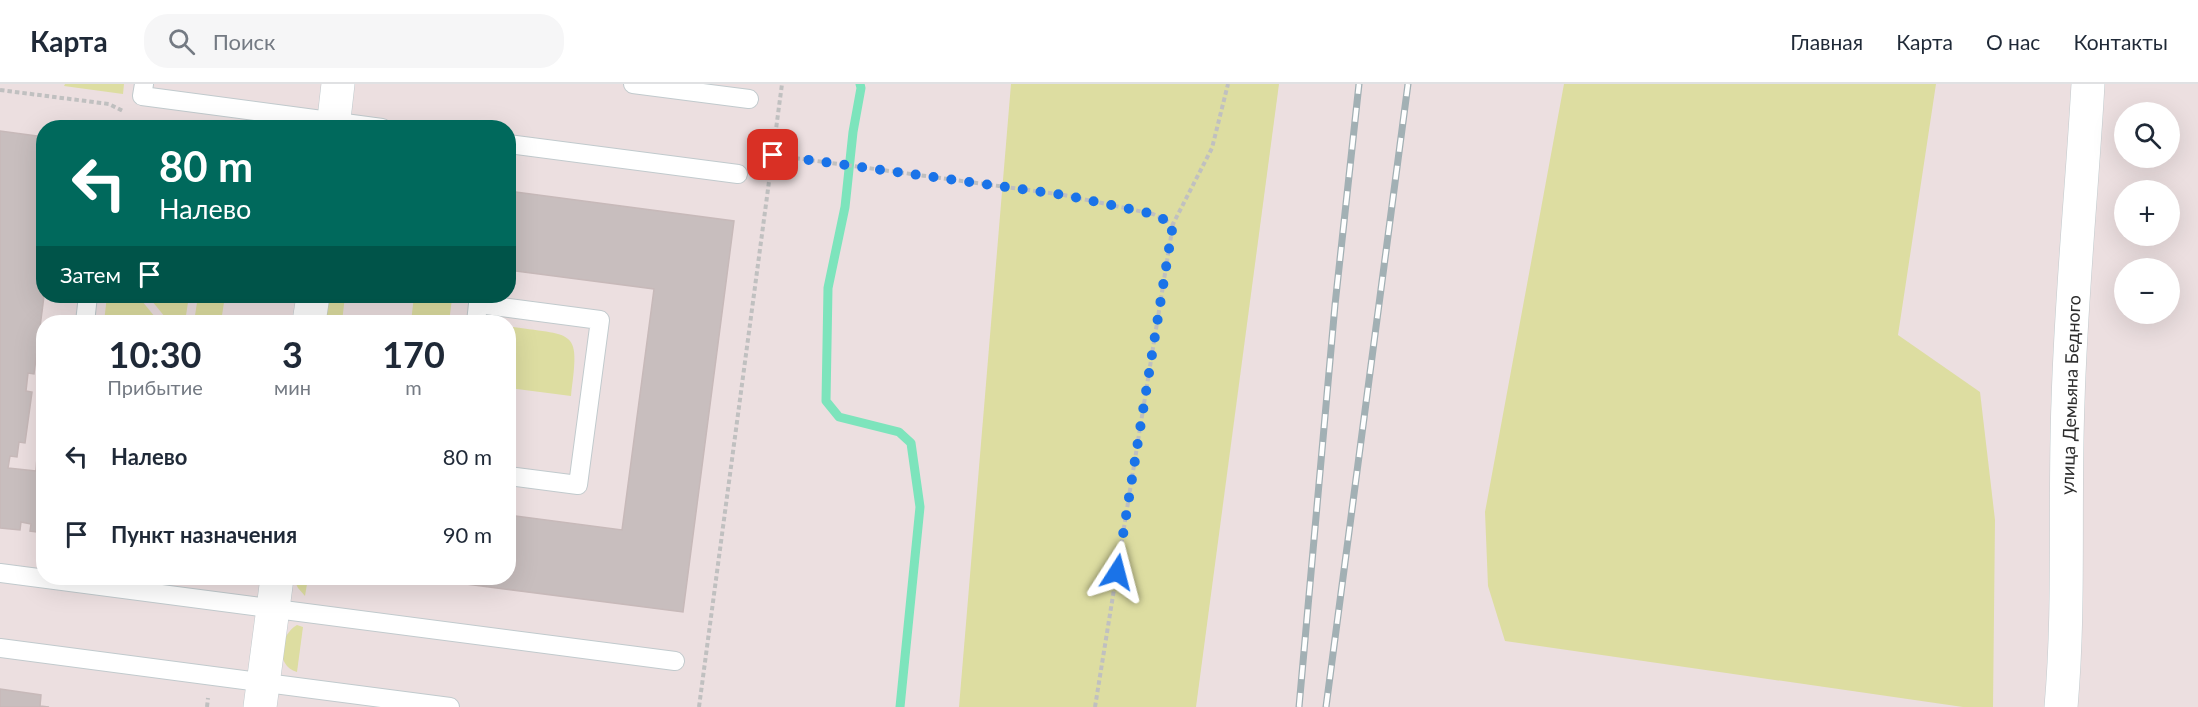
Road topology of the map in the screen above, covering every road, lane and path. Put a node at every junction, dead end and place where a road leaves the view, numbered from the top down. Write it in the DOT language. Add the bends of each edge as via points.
graph roads {
  1 [pos="144,84"];
  2 [pos="338,84"];
  3 [pos="633,84"];
  4 [pos="782,84"];
  5 [pos="1228,84"];
  6 [pos="2088,84"];
  7 [pos="749,99"];
  8 [pos="307,120"];
  9 [pos="334,120"];
  10 [pos="516,145"];
  11 [pos="773,155"];
  12 [pos="738,174"];
  13 [pos="1173,224"];
  14 [pos="477,315"];
  15 [pos="516,477"];
  16 [pos="0,573"];
  17 [pos="36,576"];
  18 [pos="165,585"];
  19 [pos="275,593"];
  20 [pos="0,648"];
  21 [pos="675,662"];
  22 [pos="261,695"];
  23 [pos="450,707"];
  24 [pos="699,707"];
  25 [pos="1095,707"];
  26 [pos="2061,707"];
  1 -- 8 [label="lane" via="142,96"];
  2 -- 9 [label="street"];
  3 -- 7 [label="lane"];
  4 -- 11 [label="path"];
  5 -- 13 [label="path" via="1212,148"];
  6 -- 26 [label="street, улица Демьяна Бедного" via="2068,401"];
  10 -- 12 [label="lane"];
  11 -- 13 [label="path" via="1064,195 1153,214"];
  11 -- 24 [label="path"];
  13 -- 25 [label="path"];
  14 -- 15 [label="lane" via="478,304 600,320 578,485"];
  16 -- 17 [label="lane"];
  18 -- 19 [label="lane"];
  19 -- 21 [label="lane"];
  19 -- 22 [label="street"];
  20 -- 22 [label="lane"];
  22 -- 23 [label="lane"];
}
